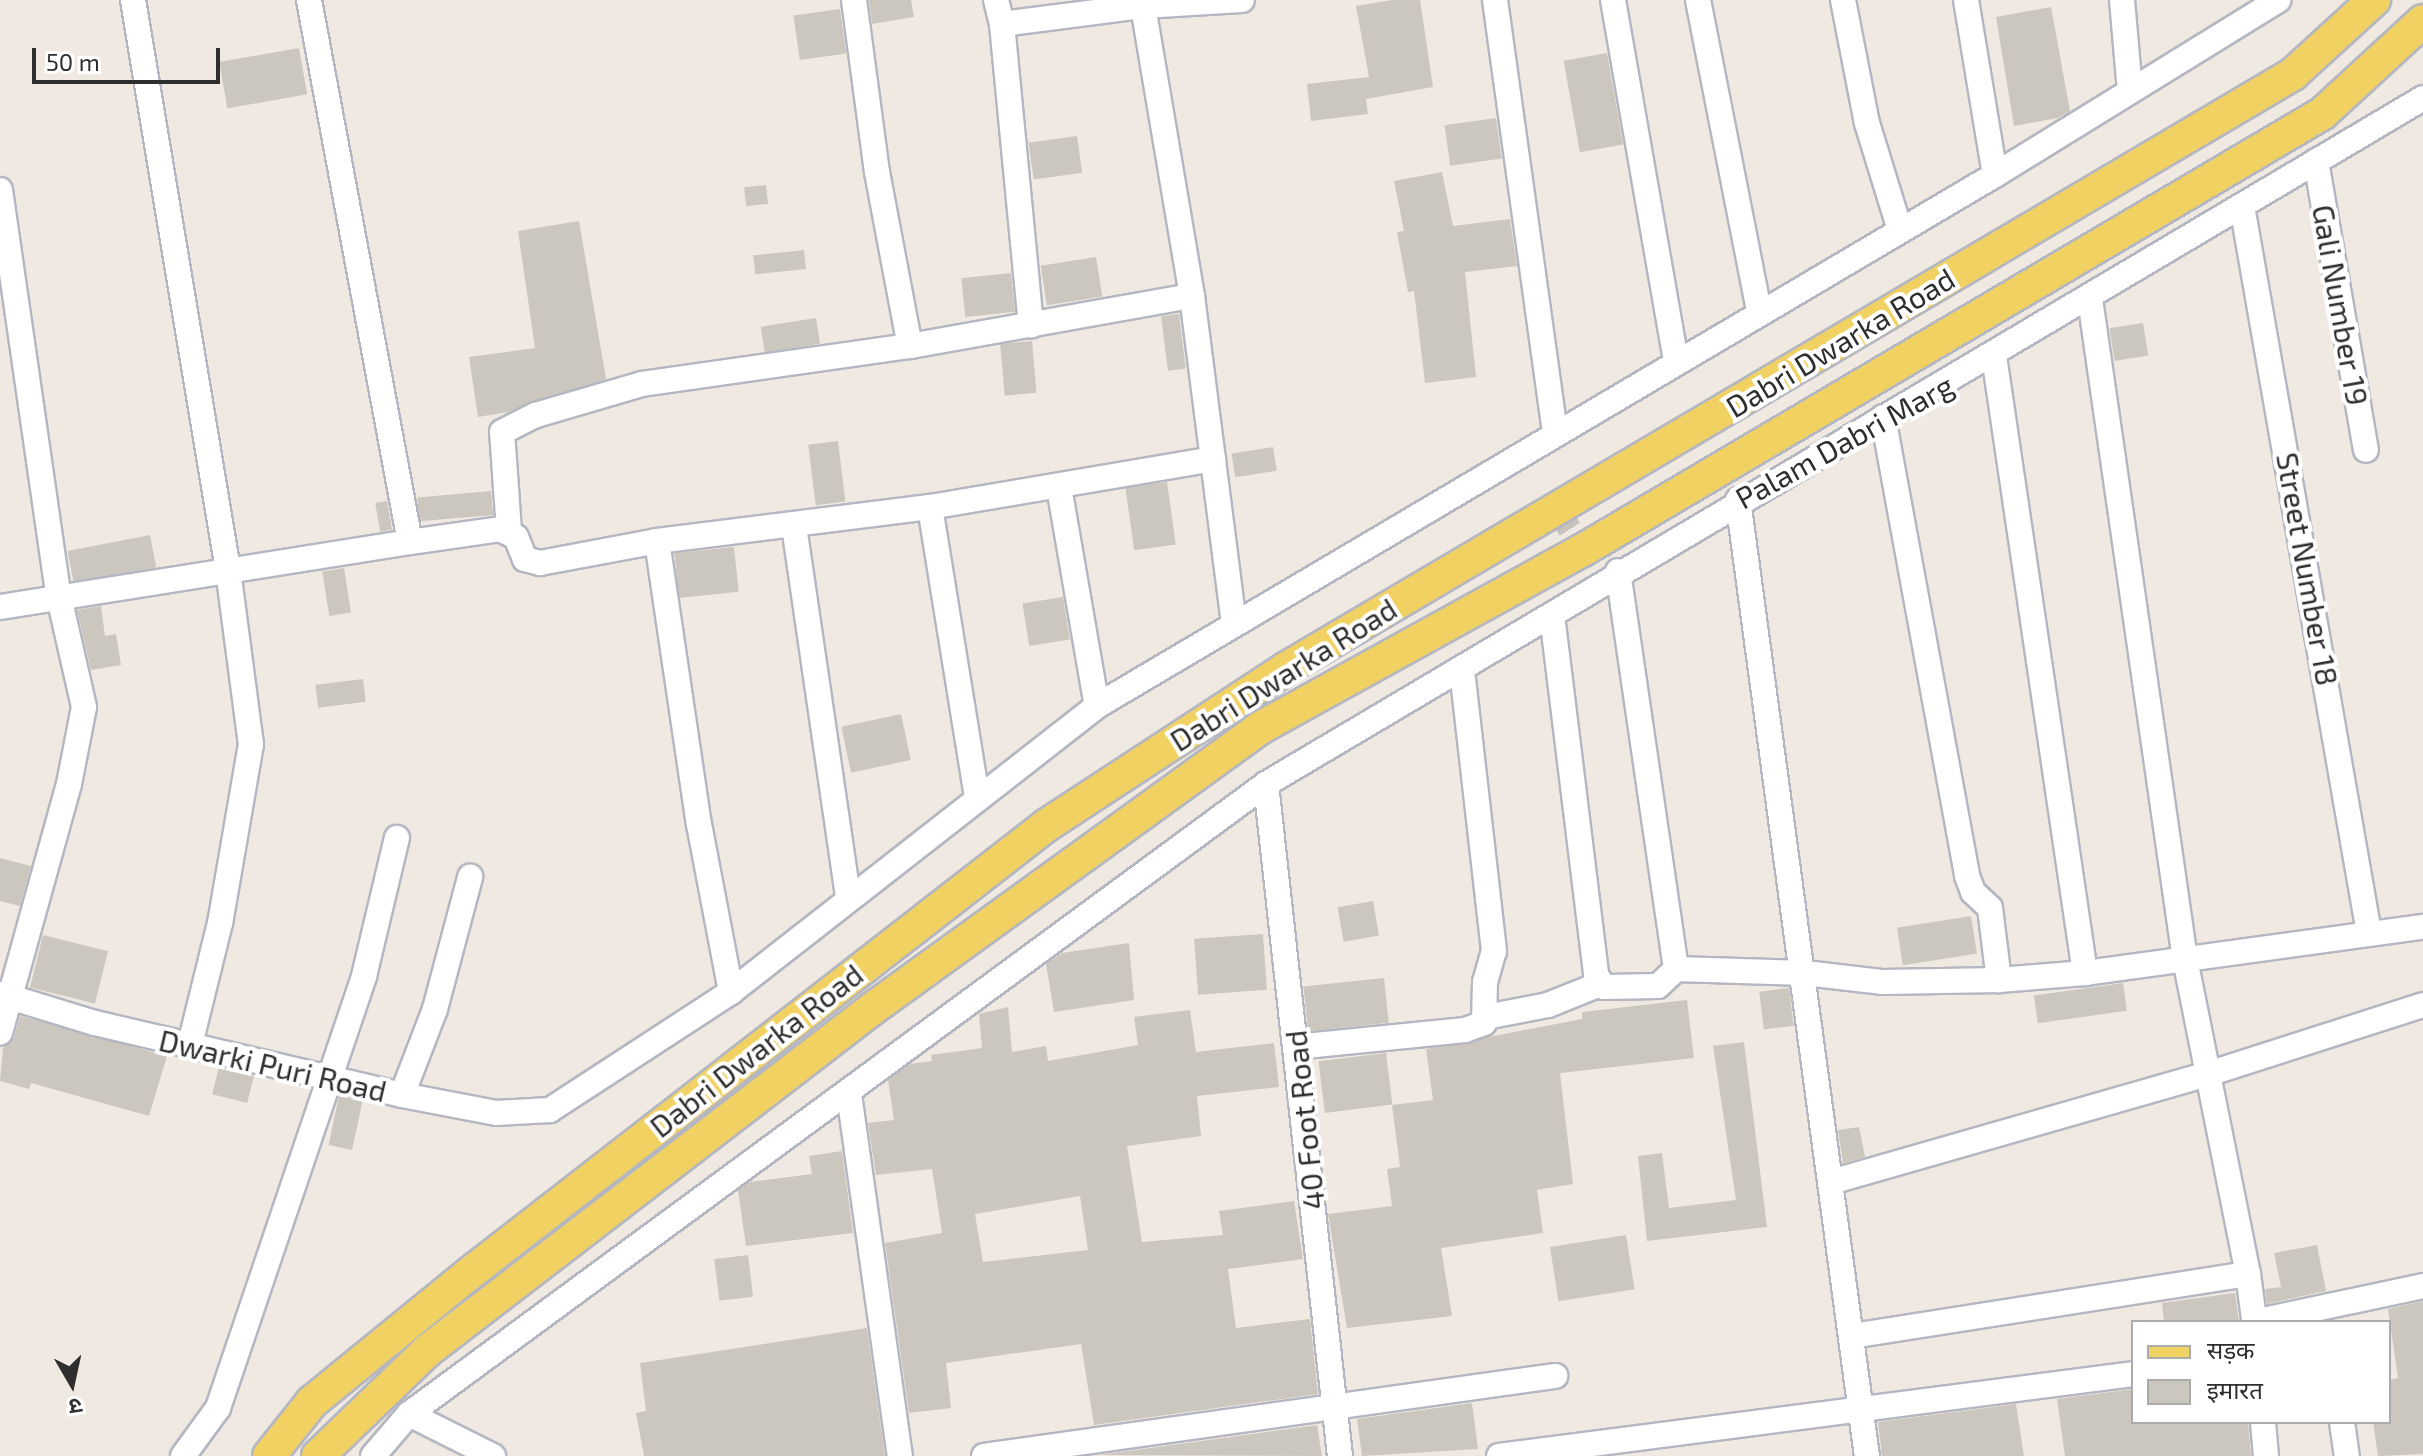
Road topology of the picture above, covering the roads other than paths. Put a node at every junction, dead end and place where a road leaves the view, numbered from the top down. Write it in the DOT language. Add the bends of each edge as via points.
graph roads {
  1 [pos="133,0"];
  2 [pos="309,0"];
  3 [pos="854,0"];
  4 [pos="996,0"];
  5 [pos="1242,0"];
  6 [pos="1495,0"];
  7 [pos="1613,0"];
  8 [pos="1698,0"];
  9 [pos="1843,0"];
  10 [pos="1966,0"];
  11 [pos="2122,0"];
  12 [pos="2278,0"];
  13 [pos="2374,0"];
  14 [pos="1143,6"];
  15 [pos="2423,21"];
  16 [pos="1002,24"];
  17 [pos="2130,91"];
  18 [pos="2423,98"];
  19 [pos="2423,111"];
  20 [pos="2396,114"];
  21 [pos="2316,161"];
  22 [pos="1995,175"];
  23 [pos="0,190"];
  24 [pos="2242,206"];
  25 [pos="1900,230"];
  26 [pos="1192,296"];
  27 [pos="2090,299"];
  28 [pos="1759,312"];
  29 [pos="1031,326"];
  30 [pos="910,346"];
  31 [pos="1994,356"];
  32 [pos="1676,362"];
  33 [pos="1883,417"];
  34 [pos="1555,434"];
  35 [pos="2366,450"];
  36 [pos="1213,459"];
  37 [pos="1059,487"];
  38 [pos="1738,500"];
  39 [pos="930,507"];
  40 [pos="794,526"];
  41 [pos="509,531"];
  42 [pos="657,541"];
  43 [pos="410,542"];
  44 [pos="228,570"];
  45 [pos="1618,571"];
  46 [pos="59,597"];
  47 [pos="0,607"];
  48 [pos="1552,615"];
  49 [pos="1234,623"];
  50 [pos="1462,669"];
  51 [pos="1097,706"];
  52 [pos="1266,784"];
  53 [pos="977,796"];
  54 [pos="397,838"];
  55 [pos="470,877"];
  56 [pos="848,898"];
  57 [pos="2423,927"];
  58 [pos="2369,933"];
  59 [pos="2185,959"];
  60 [pos="1676,969"];
  61 [pos="1805,973"];
  62 [pos="2085,973"];
  63 [pos="1999,980"];
  64 [pos="1600,984"];
  65 [pos="731,992"];
  66 [pos="6,995"];
  67 [pos="2423,1005"];
  68 [pos="1486,1017"];
  69 [pos="0,1033"];
  70 [pos="190,1044"];
  71 [pos="1295,1047"];
  72 [pos="2205,1075"];
  73 [pos="330,1079"];
  74 [pos="849,1094"];
  75 [pos="402,1095"];
  76 [pos="1831,1182"];
  77 [pos="2248,1274"];
  78 [pos="2423,1286"];
  79 [pos="2325,1314"];
  80 [pos="2254,1320"];
  81 [pos="1852,1336"];
  82 [pos="2131,1374"];
  83 [pos="1555,1376"];
  84 [pos="1337,1404"];
  85 [pos="1862,1412"];
  86 [pos="409,1414"];
  87 [pos="2263,1424"];
  88 [pos="2342,1424"];
  89 [pos="183,1456"];
  90 [pos="269,1456"];
  91 [pos="318,1456"];
  92 [pos="373,1456"];
  93 [pos="493,1456"];
  94 [pos="900,1456"];
  95 [pos="984,1456"];
  96 [pos="1340,1456"];
  97 [pos="1499,1456"];
  98 [pos="1867,1456"];
  99 [pos="2266,1456"];
  100 [pos="2347,1456"];
  1 -- 44 [label="street"];
  2 -- 43 [label="street"];
  3 -- 30 [label="street" via="877,172"];
  4 -- 16 [label="street"];
  5 -- 14 [label="street"];
  6 -- 34 [label="street"];
  7 -- 32 [label="street"];
  8 -- 28 [label="street"];
  9 -- 25 [label="street" via="1867,123"];
  10 -- 22 [label="street"];
  11 -- 17 [label="street"];
  12 -- 17 [label="street"];
  13 -- 90 [label="main road, Dabri Dwarka Road" via="2293,74 1285,669 1047,825 457,1284 312,1402"];
  14 -- 16 [label="street"];
  14 -- 26 [label="street"];
  15 -- 91 [label="main road, Dabri Dwarka Road" via="2323,113 1583,550 1260,728 872,1009 439,1342"];
  16 -- 29 [label="street"];
  17 -- 22 [label="street"];
  18 -- 20 [label="street, Palam Dabri Marg"];
  19 -- 20 [label="street"];
  20 -- 21 [label="street, Palam Dabri Marg"];
  21 -- 24 [label="street, Palam Dabri Marg"];
  21 -- 35 [label="street, Gali Number 19"];
  22 -- 25 [label="street"];
  23 -- 46 [label="street"];
  24 -- 27 [label="street, Palam Dabri Marg"];
  24 -- 58 [label="street, Street Number 18"];
  25 -- 28 [label="street"];
  26 -- 29 [label="street"];
  26 -- 36 [label="street"];
  27 -- 31 [label="street, Palam Dabri Marg"];
  27 -- 59 [label="street"];
  28 -- 32 [label="street"];
  29 -- 30 [label="street"];
  30 -- 41 [label="street" via="642,384 516,424 502,432"];
  31 -- 33 [label="street, Palam Dabri Marg"];
  31 -- 62 [label="street"];
  32 -- 34 [label="street"];
  33 -- 38 [label="street, Palam Dabri Marg"];
  33 -- 63 [label="street" via="1967,876 1973,892 1990,908"];
  34 -- 49 [label="street"];
  36 -- 37 [label="street"];
  36 -- 49 [label="street"];
  37 -- 39 [label="street"];
  37 -- 51 [label="street"];
  38 -- 45 [label="street, Palam Dabri Marg"];
  38 -- 61 [label="street"];
  39 -- 40 [label="street"];
  39 -- 53 [label="street"];
  40 -- 42 [label="street"];
  40 -- 56 [label="street"];
  41 -- 42 [label="street" via="532,562"];
  41 -- 43 [label="street"];
  42 -- 65 [label="street" via="699,824"];
  43 -- 44 [label="street"];
  44 -- 46 [label="street"];
  44 -- 70 [label="street" via="251,744 220,923"];
  45 -- 48 [label="street, Palam Dabri Marg"];
  45 -- 60 [label="street"];
  46 -- 47 [label="street"];
  46 -- 66 [label="street" via="84,707"];
  48 -- 50 [label="street, Palam Dabri Marg"];
  48 -- 64 [label="street"];
  49 -- 51 [label="street"];
  50 -- 52 [label="street, Palam Dabri Marg"];
  50 -- 68 [label="street" via="1494,951 1485,982"];
  51 -- 53 [label="street"];
  52 -- 71 [label="street, 40 Foot Road"];
  52 -- 74 [label="street, Palam Dabri Marg"];
  53 -- 56 [label="street"];
  54 -- 73 [label="street" via="364,976"];
  55 -- 75 [label="street" via="435,1009"];
  56 -- 65 [label="street"];
  57 -- 58 [label="street"];
  58 -- 59 [label="street"];
  59 -- 62 [label="street"];
  59 -- 72 [label="street"];
  60 -- 61 [label="street"];
  60 -- 64 [label="street" via="1658,986 1618,990"];
  61 -- 63 [label="street" via="1883,982"];
  61 -- 76 [label="street"];
  62 -- 63 [label="street"];
  64 -- 68 [label="street" via="1548,1005"];
  65 -- 75 [label="street, Dwarki Puri Road" via="550,1110 496,1113"];
  66 -- 69 [label="street"];
  66 -- 70 [label="street, Dwarki Puri Road" via="95,1023"];
  67 -- 72 [label="street"];
  68 -- 71 [label="street" via="1480,1026 1465,1030"];
  70 -- 73 [label="street, Dwarki Puri Road"];
  71 -- 84 [label="street, 40 Foot Road"];
  72 -- 76 [label="street"];
  72 -- 77 [label="street"];
  73 -- 75 [label="street, Dwarki Puri Road"];
  73 -- 89 [label="street" via="218,1408"];
  74 -- 86 [label="street, Palam Dabri Marg"];
  74 -- 94 [label="street"];
  76 -- 81 [label="street"];
  77 -- 80 [label="street"];
  77 -- 81 [label="street"];
  78 -- 79 [label="street"];
  79 -- 80 [label="street"];
  81 -- 85 [label="street"];
  82 -- 85 [label="street"];
  83 -- 84 [label="street"];
  84 -- 95 [label="street"];
  84 -- 96 [label="street, 40 Foot Road"];
  85 -- 97 [label="street"];
  85 -- 98 [label="street"];
  86 -- 92 [label="street, Palam Dabri Marg"];
  86 -- 93 [label="street"];
  87 -- 99 [label="street"];
  88 -- 100 [label="street"];
}
